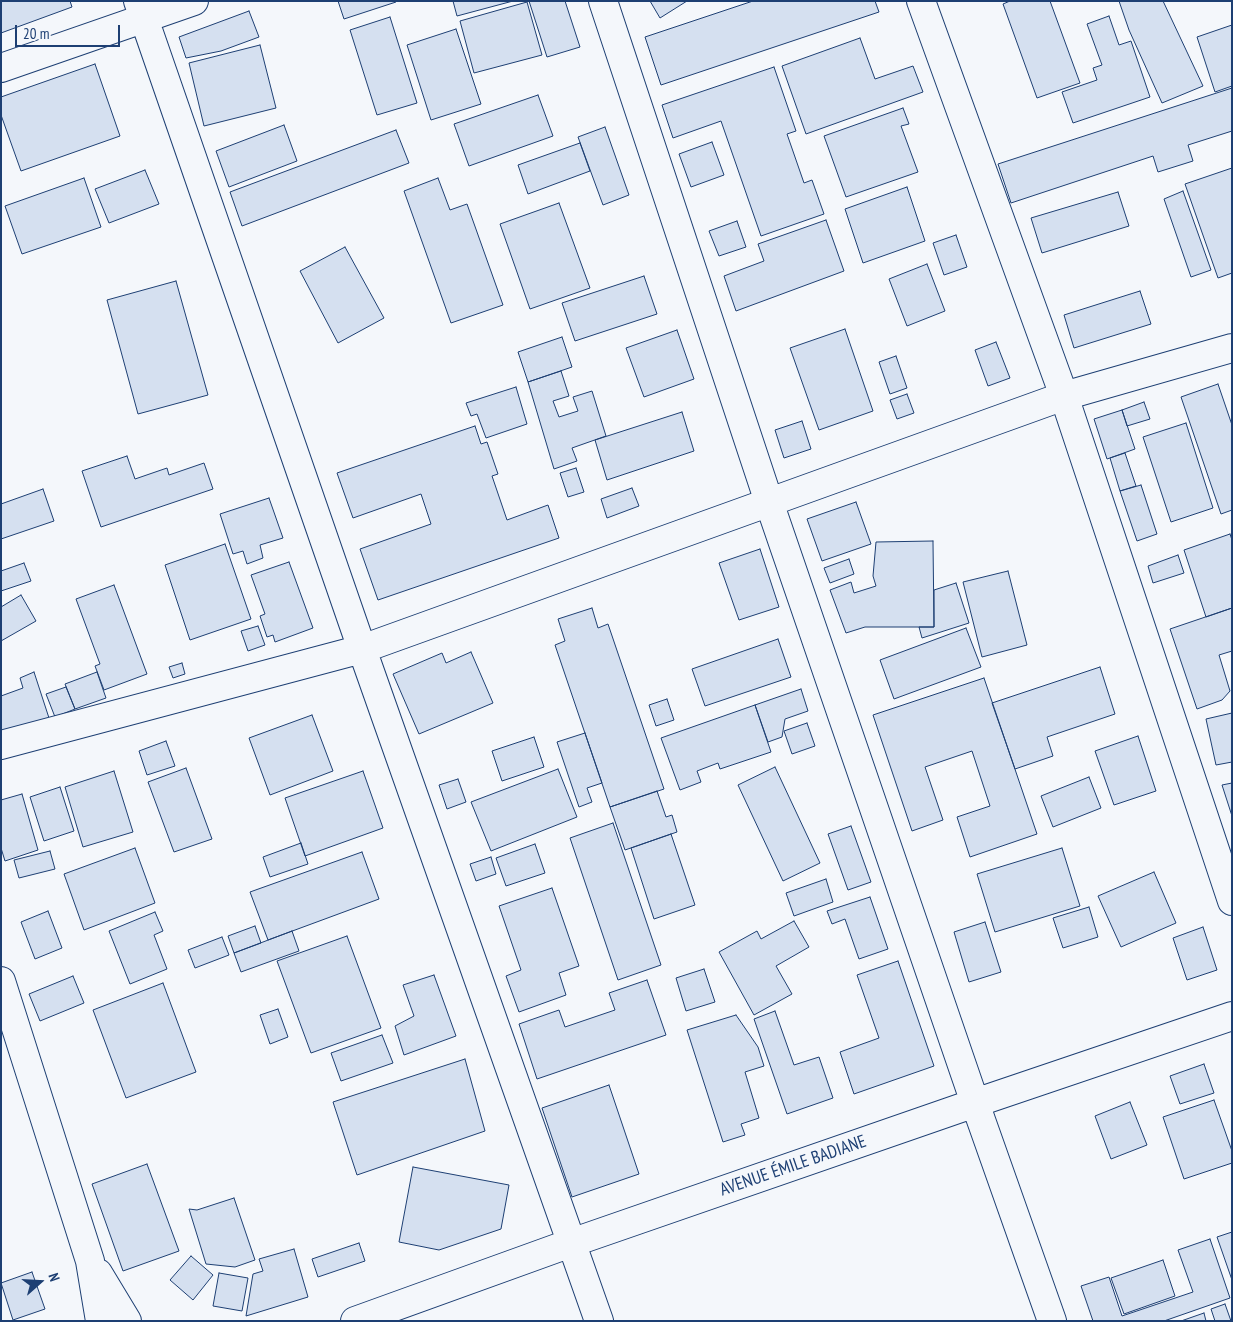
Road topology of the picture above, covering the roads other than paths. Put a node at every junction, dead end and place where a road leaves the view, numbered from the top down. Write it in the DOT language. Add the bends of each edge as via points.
graph roads {
  1 [pos="194,1"];
  2 [pos="603,1"];
  3 [pos="921,1"];
  4 [pos="141,10"];
  5 [pos="1,68"];
  6 [pos="1232,348"];
  7 [pos="1064,396"];
  8 [pos="769,502"];
  9 [pos="362,649"];
  10 [pos="1,745"];
  11 [pos="1232,901"];
  12 [pos="1,981"];
  13 [pos="1232,1016"];
  14 [pos="975,1102"];
  15 [pos="571,1243"];
  16 [pos="90,1260"];
  17 [pos="100,1321"];
  18 [pos="127,1321"];
  19 [pos="355,1321"];
  20 [pos="599,1321"];
  21 [pos="1052,1321"];
  1 -- 4 [label="street"];
  2 -- 8 [label="street"];
  3 -- 7 [label="street"];
  4 -- 5 [label="street"];
  4 -- 9 [label="street"];
  6 -- 7 [label="street"];
  7 -- 8 [label="street"];
  7 -- 11 [label="street"];
  8 -- 9 [label="street"];
  8 -- 14 [label="street"];
  9 -- 10 [label="street"];
  9 -- 15 [label="street"];
  12 -- 16 [label="street"];
  13 -- 14 [label="street, AVENUE ÉMILE BADIANE"];
  14 -- 15 [label="street, AVENUE ÉMILE BADIANE"];
  14 -- 21 [label="street"];
  15 -- 19 [label="street, AVENUE ÉMILE BADIANE"];
  15 -- 20 [label="street"];
  16 -- 17 [label="street"];
  16 -- 18 [label="street"];
}
